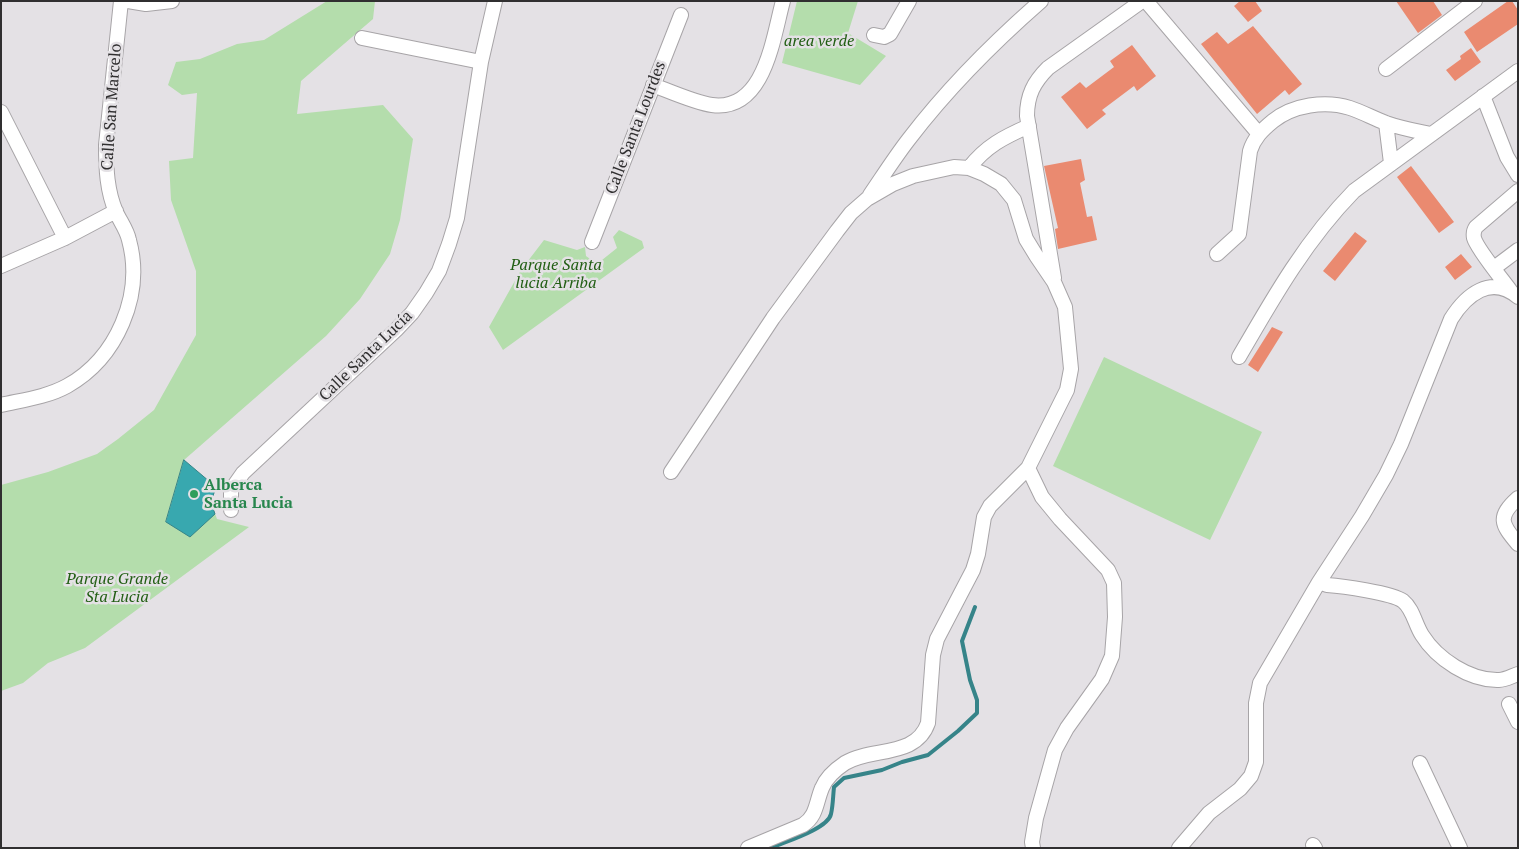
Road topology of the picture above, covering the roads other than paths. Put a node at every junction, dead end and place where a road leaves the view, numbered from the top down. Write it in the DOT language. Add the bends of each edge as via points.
graph roads {
  1 [pos="120,1"];
  2 [pos="128,1"];
  3 [pos="172,1"];
  4 [pos="495,1"];
  5 [pos="783,1"];
  6 [pos="909,1"];
  7 [pos="1041,1"];
  8 [pos="1142,1"];
  9 [pos="1146,1"];
  10 [pos="1475,1"];
  11 [pos="681,15"];
  12 [pos="874,35"];
  13 [pos="362,38"];
  14 [pos="481,62"];
  15 [pos="1386,68"];
  16 [pos="1518,70"];
  17 [pos="653,85"];
  18 [pos="1483,96"];
  19 [pos="1,112"];
  20 [pos="1386,123"];
  21 [pos="1029,126"];
  22 [pos="1259,134"];
  23 [pos="1430,134"];
  24 [pos="1391,163"];
  25 [pos="969,168"];
  26 [pos="1518,175"];
  27 [pos="1518,191"];
  28 [pos="867,199"];
  29 [pos="116,211"];
  30 [pos="65,238"];
  31 [pos="592,242"];
  32 [pos="1518,250"];
  33 [pos="1217,254"];
  34 [pos="1,266"];
  35 [pos="1494,268"];
  36 [pos="1054,282"];
  37 [pos="1514,294"];
  38 [pos="1239,357"];
  39 [pos="1,405"];
  40 [pos="1028,468"];
  41 [pos="671,472"];
  42 [pos="1518,498"];
  43 [pos="231,510"];
  44 [pos="1518,544"];
  45 [pos="1319,582"];
  46 [pos="1518,674"];
  47 [pos="1509,704"];
  48 [pos="1518,722"];
  49 [pos="1420,763"];
  50 [pos="748,848"];
  51 [pos="1034,848"];
  52 [pos="1179,848"];
  53 [pos="1460,848"];
  1 -- 29 [label="street, Calle San Marcelo" via="106,145 108,183"];
  2 -- 3 [label="street" via="146,4"];
  4 -- 14 [label="street, Calle Santa Lucía"];
  5 -- 17 [label="street" via="762,75 745,96 722,105 711,105"];
  6 -- 12 [label="street" via="890,34 884,37"];
  7 -- 28 [label="street" via="955,84 909,139"];
  8 -- 21 [label="street" via="1039,77 1027,102"];
  9 -- 22 [label="street"];
  10 -- 15 [label="street"];
  11 -- 17 [label="street, Calle Santa Lourdes"];
  13 -- 14 [label="street"];
  14 -- 43 [label="street, Calle Santa Lucía" via="457,218 439,271 412,313 396,330 243,472 231,490"];
  16 -- 18 [label="street"];
  17 -- 31 [label="street, Calle Santa Lourdes"];
  18 -- 23 [label="street"];
  18 -- 26 [label="street" via="1507,157"];
  19 -- 30 [label="street"];
  20 -- 22 [label="street" via="1348,107 1325,104 1281,114"];
  20 -- 23 [label="street"];
  20 -- 24 [label="street"];
  21 -- 25 [label="street" via="994,143"];
  21 -- 36 [label="street"];
  22 -- 33 [label="street" via="1250,151 1238,234"];
  23 -- 24 [label="street"];
  24 -- 38 [label="street" via="1354,191 1315,235 1284,280"];
  25 -- 28 [label="street" via="954,167 913,176"];
  25 -- 36 [label="street" via="1001,184 1014,200 1026,239"];
  27 -- 35 [label="street" via="1474,231 1473,237"];
  28 -- 41 [label="street" via="851,213 773,318"];
  29 -- 30 [label="street"];
  29 -- 39 [label="street, Calle San Marcelo" via="129,238 134,266 124,321 90,369 66,386"];
  30 -- 34 [label="street"];
  32 -- 35 [label="street"];
  35 -- 37 [label="street"];
  36 -- 40 [label="street" via="1065,307 1071,369 1067,390"];
  37 -- 45 [label="street" via="1498,287 1486,289 1460,304 1386,475"];
  40 -- 50 [label="street" via="990,506 984,517 973,570 937,640 925,732 913,743 847,762 822,787 810,820"];
  40 -- 51 [label="street" via="1060,519 1108,570 1114,583 1115,617 1112,656 1102,679 1055,750 1036,818"];
  42 -- 44 [label="street" via="1504,514 1502,522"];
  45 -- 46 [label="street" via="1390,596 1403,602 1437,653 1463,671 1493,680"];
  45 -- 52 [label="street" via="1260,683 1256,703 1256,762 1252,776 1209,813"];
  47 -- 48 [label="street"];
  49 -- 53 [label="street"];
}
